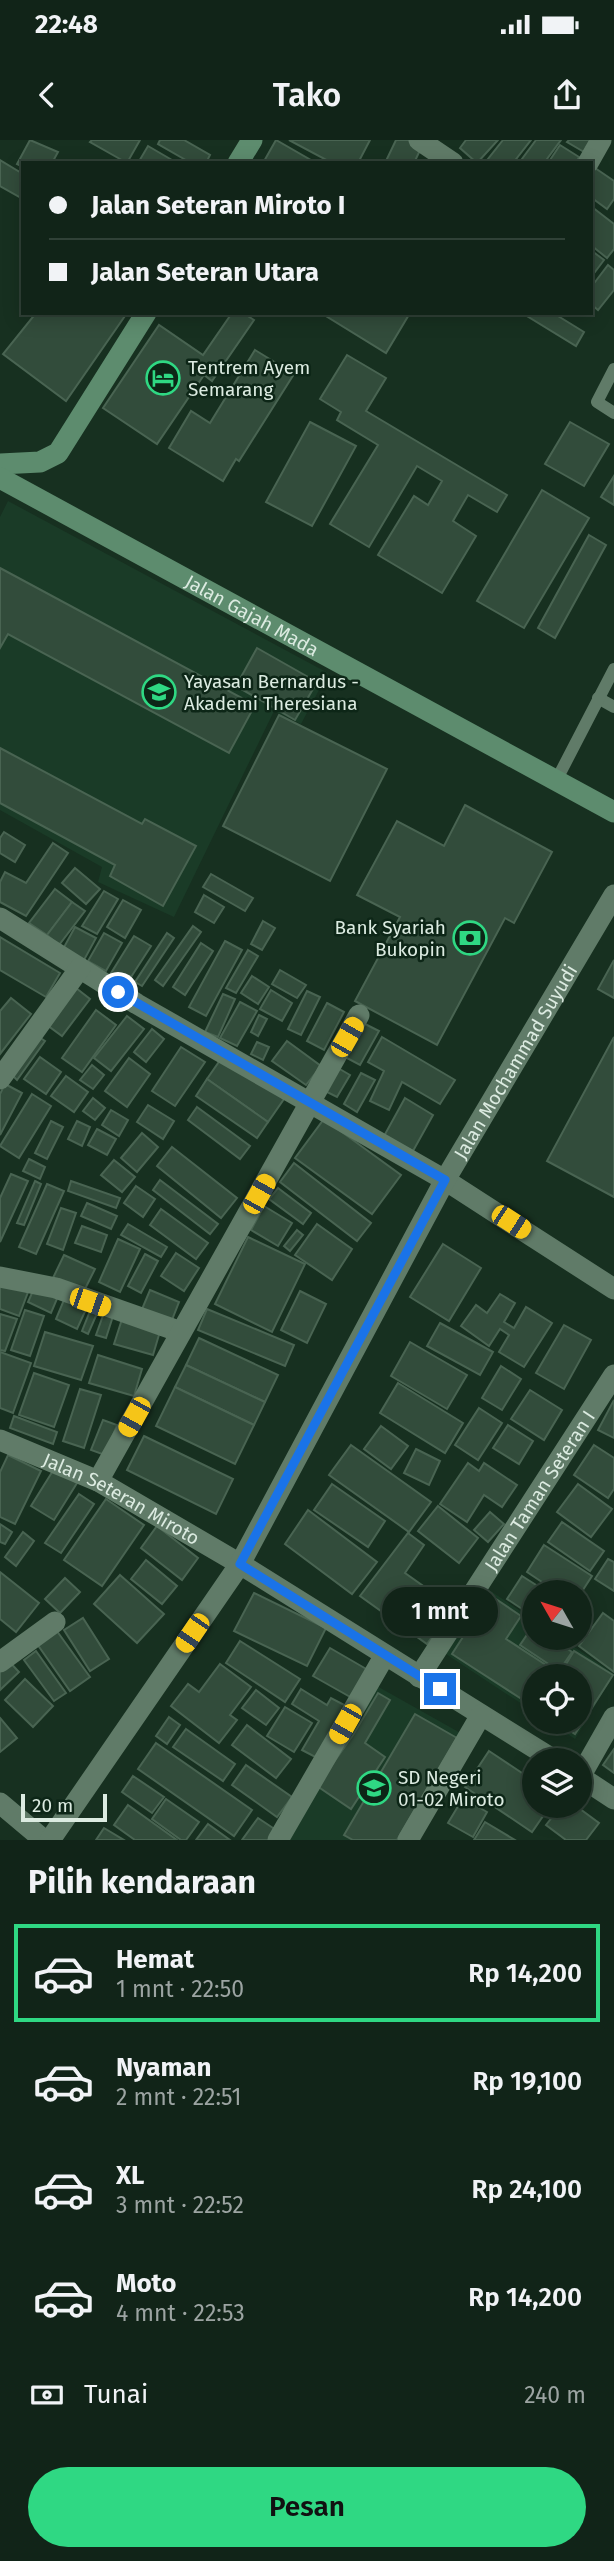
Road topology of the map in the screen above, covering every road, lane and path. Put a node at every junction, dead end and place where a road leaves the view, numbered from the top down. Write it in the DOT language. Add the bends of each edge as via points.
graph roads {
  1 [pos="252,140"];
  2 [pos="419,140"];
  3 [pos="601,140"];
  4 [pos="239,161"];
  5 [pos="450,161"];
  6 [pos="589,161"];
  7 [pos="145,315"];
  8 [pos="614,369"];
  9 [pos="614,413"];
  10 [pos="0,464"];
  11 [pos="0,478"];
  12 [pos="614,668"];
  13 [pos="597,698"];
  14 [pos="614,707"];
  15 [pos="556,780"];
  16 [pos="614,812"];
  17 [pos="614,895"];
  18 [pos="0,918"];
  19 [pos="80,968"];
  20 [pos="359,1015"];
  21 [pos="0,1079"];
  22 [pos="311,1101"];
  23 [pos="445,1180"];
  24 [pos="0,1277"];
  25 [pos="614,1289"];
  26 [pos="181,1332"];
  27 [pos="614,1375"];
  28 [pos="0,1440"];
  29 [pos="98,1481"];
  30 [pos="240,1564"];
  31 [pos="55,1622"];
  32 [pos="386,1656"];
  33 [pos="0,1662"];
  34 [pos="419,1677"];
  35 [pos="481,1715"];
  36 [pos="614,1717"];
  37 [pos="535,1748"];
  38 [pos="592,1756"];
  39 [pos="592,1785"];
  40 [pos="614,1799"];
  41 [pos="0,1803"];
  42 [pos="44,1840"];
  43 [pos="50,1840"];
  44 [pos="278,1840"];
  45 [pos="408,1840"];
  1 -- 4 [label="main road"];
  2 -- 5 [label="street"];
  3 -- 6 [label="street"];
  7 -- 10 [label="main road" via="58,453 40,462"];
  8 -- 9 [label="lane" via="597,402"];
  11 -- 15 [label="main road, Jalan Gajah Mada"];
  12 -- 13 [label="lane"];
  13 -- 14 [label="lane"];
  13 -- 15 [label="lane"];
  15 -- 16 [label="main road, Jalan Gajah Mada"];
  17 -- 23 [label="street, Jalan Mochammad Suyudi"];
  18 -- 19 [label="street"];
  19 -- 21 [label="street"];
  19 -- 22 [label="street"];
  20 -- 22 [label="street"];
  22 -- 23 [label="street"];
  22 -- 26 [label="street"];
  23 -- 25 [label="street"];
  23 -- 30 [label="street, Jalan Mochammad Suyudi"];
  24 -- 26 [label="street" via="56,1288"];
  26 -- 29 [label="street"];
  27 -- 34 [label="street, Jalan Taman Seteran I"];
  28 -- 29 [label="street, Jalan Seteran Miroto"];
  29 -- 30 [label="street, Jalan Seteran Miroto"];
  30 -- 32 [label="street, Jalan Seteran Miroto"];
  30 -- 43 [label="street, Jalan Mochammad Suyudi"];
  31 -- 33 [label="street"];
  32 -- 34 [label="street, Jalan Seteran Miroto"];
  32 -- 44 [label="street"];
  34 -- 35 [label="street, Jalan Seteran Miroto"];
  35 -- 37 [label="street, Jalan Seteran Miroto"];
  35 -- 45 [label="street"];
  36 -- 38 [label="street"];
  39 -- 40 [label="street"];
  41 -- 42 [label="street"];
}
